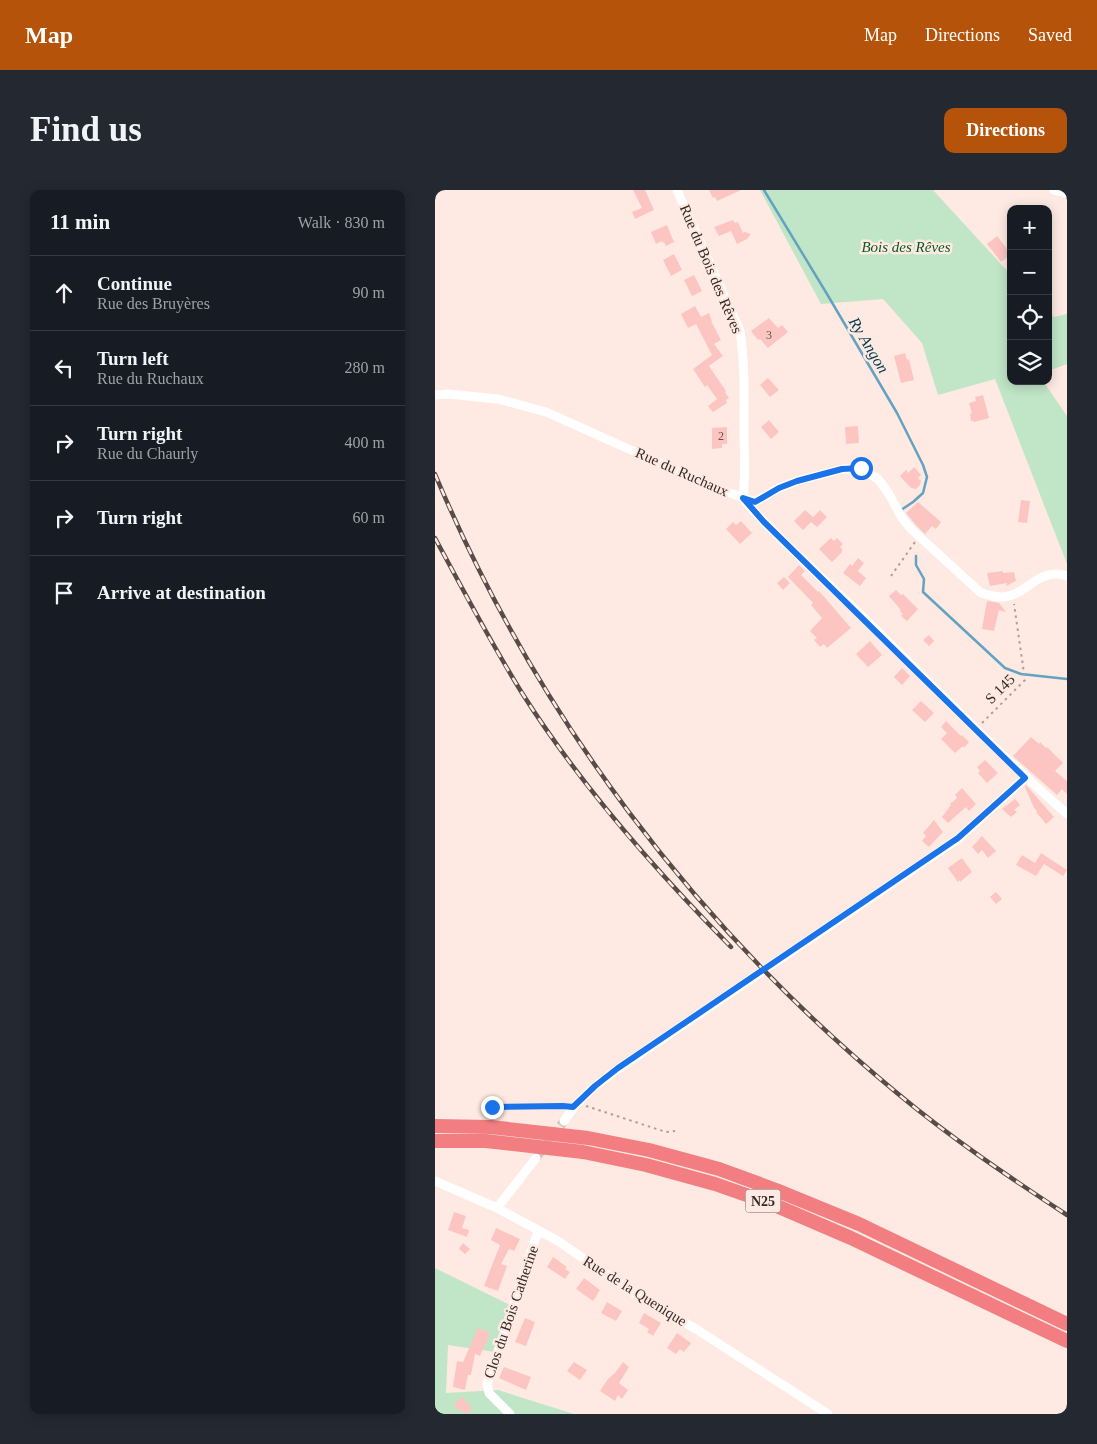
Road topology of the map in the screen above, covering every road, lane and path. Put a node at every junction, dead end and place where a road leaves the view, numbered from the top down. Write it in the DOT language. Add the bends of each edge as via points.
graph roads {
  1 [pos="677,190"];
  2 [pos="1054,190"];
  3 [pos="1067,193"];
  4 [pos="435,395"];
  5 [pos="743,498"];
  6 [pos="919,536"];
  7 [pos="891,576"];
  8 [pos="1067,576"];
  9 [pos="1012,594"];
  10 [pos="989,715"];
  11 [pos="1025,778"];
  12 [pos="1067,814"];
  13 [pos="492,1107"];
  14 [pos="573,1107"];
  15 [pos="564,1121"];
  16 [pos="435,1126"];
  17 [pos="675,1131"];
  18 [pos="435,1141"];
  19 [pos="536,1158"];
  20 [pos="435,1181"];
  21 [pos="497,1208"];
  22 [pos="538,1231"];
  23 [pos="1067,1324"];
  24 [pos="1067,1341"];
  25 [pos="510,1414"];
  26 [pos="828,1414"];
  1 -- 5 [label="street, Rue du Bois des Rêves" via="740,331 744,386"];
  2 -- 3 [label="street"];
  4 -- 5 [label="street, Rue du Ruchaux" via="498,399 546,412"];
  5 -- 6 [label="street" via="755,502 797,481 842,469 861,468 878,478 902,518"];
  5 -- 11 [label="street, Rue du Ruchaux"];
  6 -- 7 [label="path"];
  6 -- 9 [label="street" via="981,592 999,597"];
  8 -- 9 [label="street" via="1050,574"];
  9 -- 10 [label="path, S 145" via="1025,680"];
  11 -- 12 [label="street, Rue du Ruchaux"];
  11 -- 14 [label="street" via="958,838 618,1068"];
  13 -- 14 [label="path"];
  14 -- 15 [label="street"];
  14 -- 17 [label="path" via="584,1105 665,1132"];
  16 -- 23 [label="highway, N25" via="491,1127 588,1138 719,1169 859,1224"];
  18 -- 24 [label="highway, N25" via="486,1141 583,1152 715,1184 851,1238"];
  19 -- 21 [label="street"];
  20 -- 21 [label="street, Rue de la Quenique"];
  21 -- 22 [label="street, Rue de la Quenique"];
  22 -- 25 [label="street, Clos du Bois Catherine" via="487,1384 489,1394"];
  22 -- 26 [label="street, Rue de la Quenique"];
}
